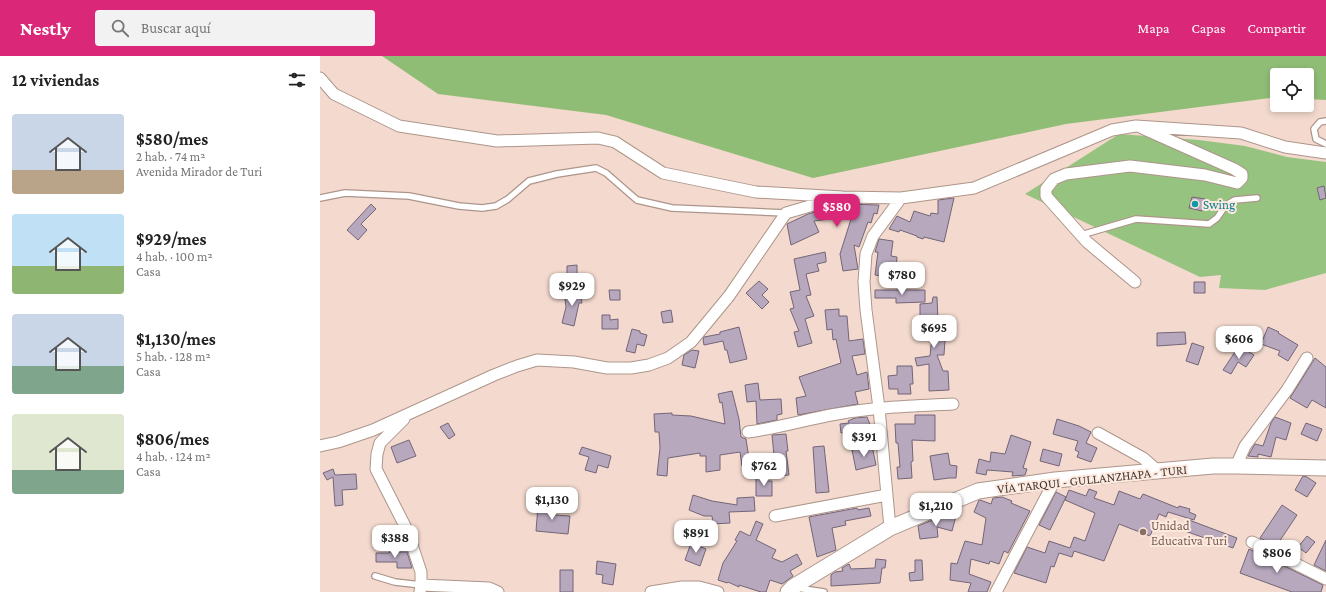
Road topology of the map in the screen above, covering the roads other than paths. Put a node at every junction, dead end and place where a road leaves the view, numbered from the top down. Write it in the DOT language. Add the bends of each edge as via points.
graph roads {
  1 [pos="320,78"];
  2 [pos="1326,121"];
  3 [pos="1136,126"];
  4 [pos="1326,144"];
  5 [pos="1326,153"];
  6 [pos="843,197"];
  7 [pos="901,198"];
  8 [pos="1257,198"];
  9 [pos="320,199"];
  10 [pos="786,213"];
  11 [pos="1081,235"];
  12 [pos="1135,282"];
  13 [pos="1307,358"];
  14 [pos="953,404"];
  15 [pos="879,408"];
  16 [pos="407,415"];
  17 [pos="748,432"];
  18 [pos="1098,433"];
  19 [pos="320,446"];
  20 [pos="1236,466"];
  21 [pos="1326,468"];
  22 [pos="1158,471"];
  23 [pos="1055,480"];
  24 [pos="887,495"];
  25 [pos="775,516"];
  26 [pos="890,528"];
  27 [pos="1252,542"];
  28 [pos="375,576"];
  29 [pos="1326,579"];
  30 [pos="421,588"];
  31 [pos="790,589"];
  32 [pos="498,592"];
  33 [pos="651,592"];
  34 [pos="718,592"];
  35 [pos="824,592"];
  36 [pos="996,592"];
  1 -- 6 [label="street" via="334,94 400,126 497,141 598,138 615,142 663,173 756,192"];
  2 -- 4 [label="lane" via="1320,122 1314,129 1316,139"];
  3 -- 5 [label="street" via="1241,133 1285,147"];
  3 -- 7 [label="street" via="1112,130 974,188"];
  3 -- 11 [label="street" via="1234,169 1242,174 1242,178 1237,182 1130,166 1066,174 1054,179 1046,189 1046,196"];
  6 -- 7 [label="street"];
  6 -- 10 [label="street"];
  7 -- 15 [label="street" via="874,236 866,254 866,310"];
  8 -- 11 [label="lane" via="1230,202 1209,224 1136,219"];
  9 -- 10 [label="lane" via="345,193 409,196 482,208 496,206 529,181 596,168 606,173 637,200 672,208"];
  10 -- 16 [label="street" via="729,296 691,342 668,358 648,365 625,368 537,360 494,375"];
  11 -- 12 [label="street"];
  13 -- 20 [label="street" via="1287,390 1245,446"];
  14 -- 15 [label="street"];
  15 -- 17 [label="street"];
  15 -- 24 [label="street"];
  16 -- 19 [label="street" via="374,430"];
  16 -- 30 [label="street" via="380,443 376,454 376,469 407,530 421,572"];
  18 -- 22 [label="street" via="1143,458"];
  20 -- 21 [label="main road, VÍA TARQUI - GULLANZHAPA - TURI"];
  20 -- 22 [label="main road, VÍA TARQUI - GULLANZHAPA - TURI"];
  22 -- 23 [label="main road, VÍA TARQUI - GULLANZHAPA - TURI"];
  23 -- 26 [label="main road, VÍA TARQUI - GULLANZHAPA - TURI" via="978,492"];
  23 -- 36 [label="street"];
  24 -- 25 [label="street"];
  24 -- 26 [label="street"];
  26 -- 31 [label="main road, VÍA TARQUI - GULLANZHAPA - TURI"];
  27 -- 29 [label="street"];
  28 -- 30 [label="lane"];
  30 -- 32 [label="street" via="489,588"];
  31 -- 35 [label="lane"];
  33 -- 34 [label="street" via="699,587"];
}
